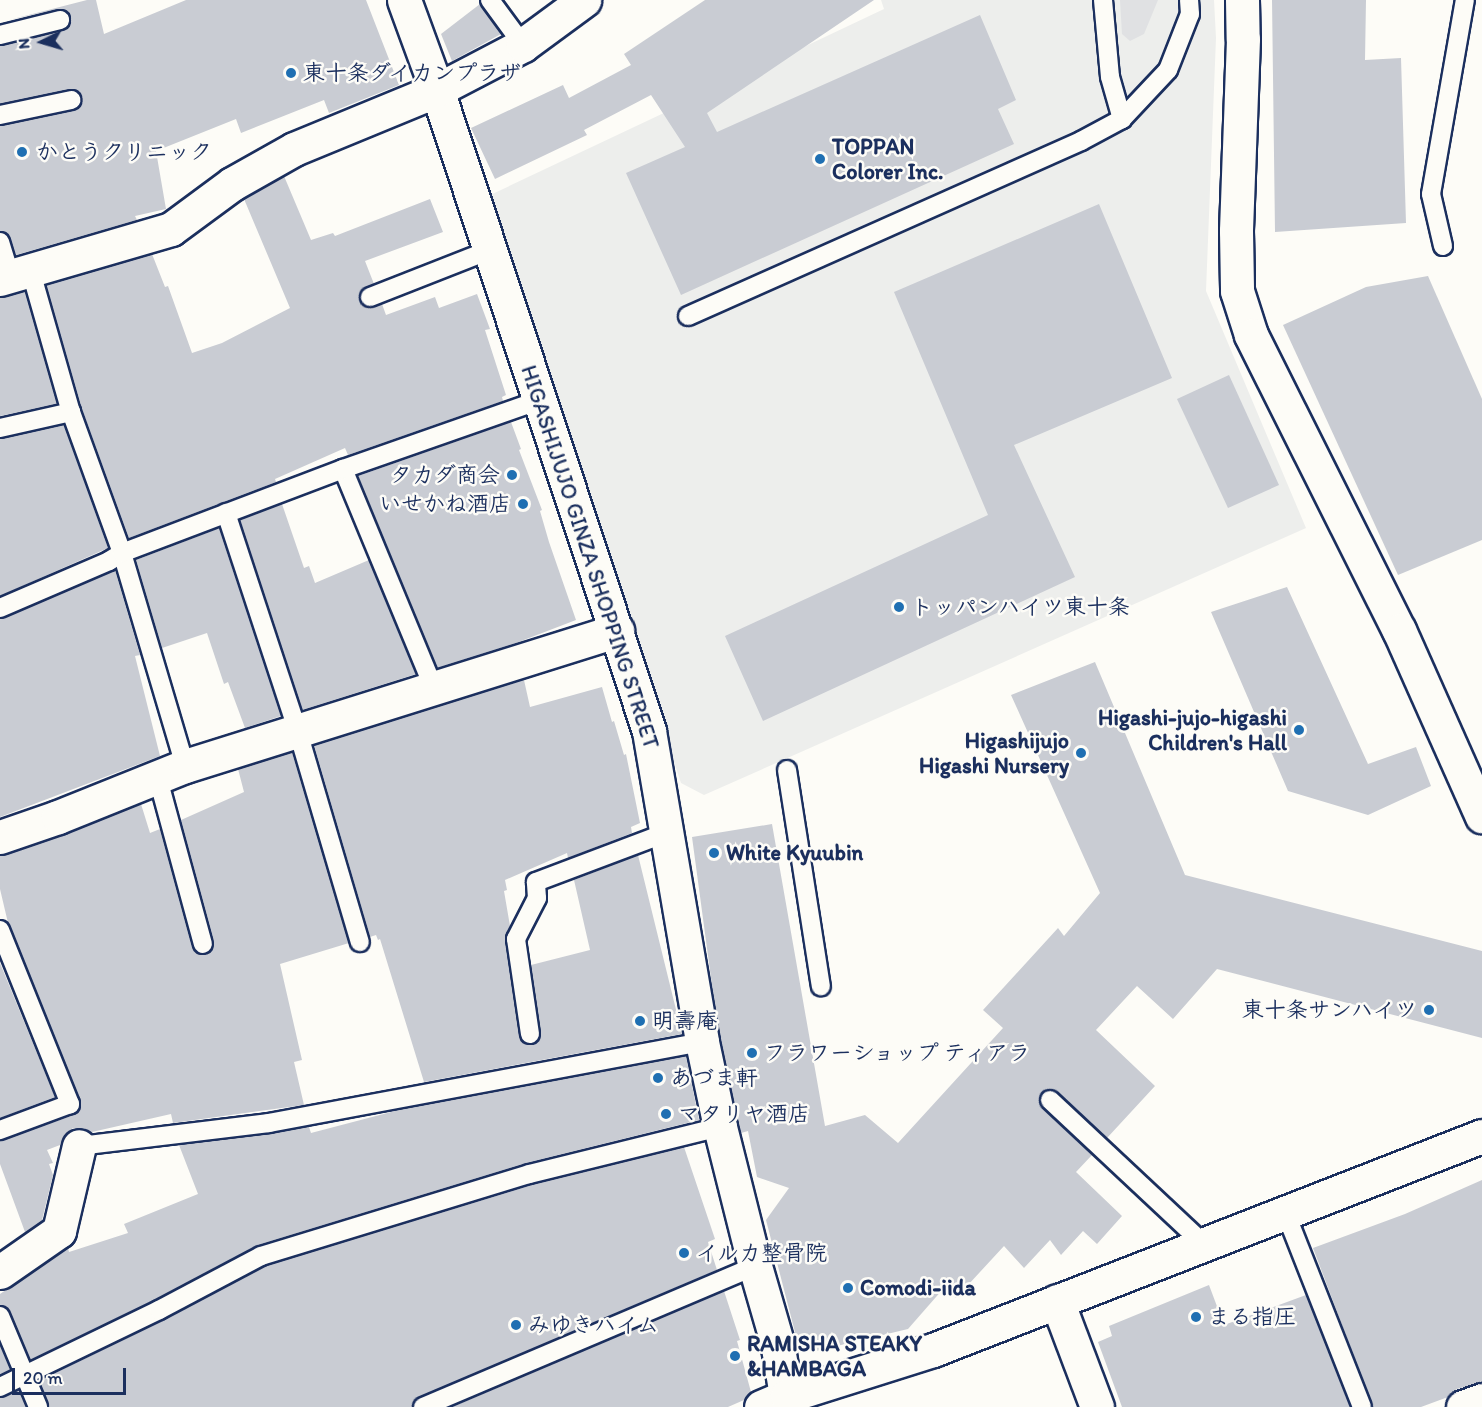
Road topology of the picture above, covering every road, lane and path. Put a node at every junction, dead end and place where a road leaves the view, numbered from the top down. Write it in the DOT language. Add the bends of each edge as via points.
graph roads {
  1 [pos="404,0"];
  2 [pos="490,0"];
  3 [pos="584,0"];
  4 [pos="1103,0"];
  5 [pos="1189,0"];
  6 [pos="1242,0"];
  7 [pos="1465,0"];
  8 [pos="60,20"];
  9 [pos="0,35"];
  10 [pos="523,45"];
  11 [pos="438,90"];
  12 [pos="71,100"];
  13 [pos="0,115"];
  14 [pos="1122,119"];
  15 [pos="0,243"];
  16 [pos="1443,246"];
  17 [pos="490,250"];
  18 [pos="14,276"];
  19 [pos="370,297"];
  20 [pos="688,316"];
  21 [pos="540,400"];
  22 [pos="71,412"];
  23 [pos="0,428"];
  24 [pos="343,468"];
  25 [pos="226,513"];
  26 [pos="122,553"];
  27 [pos="0,608"];
  28 [pos="617,631"];
  29 [pos="434,689"];
  30 [pos="298,732"];
  31 [pos="171,770"];
  32 [pos="787,770"];
  33 [pos="1482,816"];
  34 [pos="668,832"];
  35 [pos="0,837"];
  36 [pos="0,930"];
  37 [pos="360,942"];
  38 [pos="203,944"];
  39 [pos="821,986"];
  40 [pos="530,1034"];
  41 [pos="702,1042"];
  42 [pos="1050,1100"];
  43 [pos="720,1127"];
  44 [pos="0,1130"];
  45 [pos="1482,1137"];
  46 [pos="79,1146"];
  47 [pos="1286,1214"];
  48 [pos="1204,1244"];
  49 [pos="755,1266"];
  50 [pos="0,1272"];
  51 [pos="1057,1301"];
  52 [pos="0,1316"];
  53 [pos="25,1376"];
  54 [pos="0,1387"];
  55 [pos="1482,1400"];
  56 [pos="779,1403"];
  57 [pos="38,1407"];
  58 [pos="423,1407"];
  59 [pos="1096,1407"];
  60 [pos="1362,1407"];
  61 [pos="1463,1407"];
  1 -- 11 [label="street, HIGASHIJUJO GINZA SHOPPING STREET"];
  2 -- 10 [label="lane"];
  3 -- 10 [label="street"];
  4 -- 14 [label="lane" via="1110,77"];
  5 -- 14 [label="lane" via="1190,14 1168,69"];
  6 -- 33 [label="street" via="1237,291 1251,335 1399,630"];
  7 -- 16 [label="lane" via="1431,194"];
  8 -- 9 [label="lane"];
  10 -- 11 [label="street"];
  11 -- 17 [label="street, HIGASHIJUJO GINZA SHOPPING STREET"];
  11 -- 18 [label="street" via="294,149 232,184 171,229"];
  12 -- 13 [label="lane"];
  14 -- 20 [label="lane" via="1081,141"];
  15 -- 18 [label="lane"];
  17 -- 19 [label="lane"];
  17 -- 21 [label="street, HIGASHIJUJO GINZA SHOPPING STREET"];
  18 -- 22 [label="lane"];
  21 -- 24 [label="lane"];
  21 -- 28 [label="street, HIGASHIJUJO GINZA SHOPPING STREET"];
  22 -- 23 [label="lane"];
  22 -- 26 [label="lane"];
  24 -- 25 [label="lane"];
  24 -- 29 [label="lane"];
  25 -- 26 [label="lane"];
  25 -- 30 [label="lane"];
  26 -- 27 [label="lane"];
  26 -- 31 [label="lane"];
  28 -- 29 [label="street"];
  28 -- 34 [label="street, HIGASHIJUJO GINZA SHOPPING STREET" via="650,731"];
  29 -- 30 [label="street"];
  30 -- 31 [label="street"];
  30 -- 37 [label="lane"];
  31 -- 35 [label="street"];
  31 -- 38 [label="lane"];
  32 -- 39 [label="lane"];
  34 -- 40 [label="lane" via="536,882 537,898 516,939"];
  34 -- 41 [label="street, HIGASHIJUJO GINZA SHOPPING STREET"];
  36 -- 44 [label="lane" via="70,1104"];
  41 -- 43 [label="street, HIGASHIJUJO GINZA SHOPPING STREET"];
  41 -- 46 [label="lane" via="269,1123"];
  42 -- 48 [label="lane"];
  43 -- 49 [label="street, HIGASHIJUJO GINZA SHOPPING STREET"];
  43 -- 53 [label="lane" via="528,1174 261,1256"];
  45 -- 47 [label="street"];
  46 -- 50 [label="street" via="59,1231"];
  47 -- 48 [label="street"];
  47 -- 60 [label="lane"];
  48 -- 51 [label="street"];
  49 -- 56 [label="street, HIGASHIJUJO GINZA SHOPPING STREET" via="777,1342"];
  49 -- 58 [label="lane"];
  51 -- 56 [label="street" via="933,1350"];
  51 -- 59 [label="street"];
  52 -- 53 [label="lane"];
  53 -- 54 [label="lane"];
  53 -- 57 [label="lane"];
  55 -- 61 [label="street"];
}
